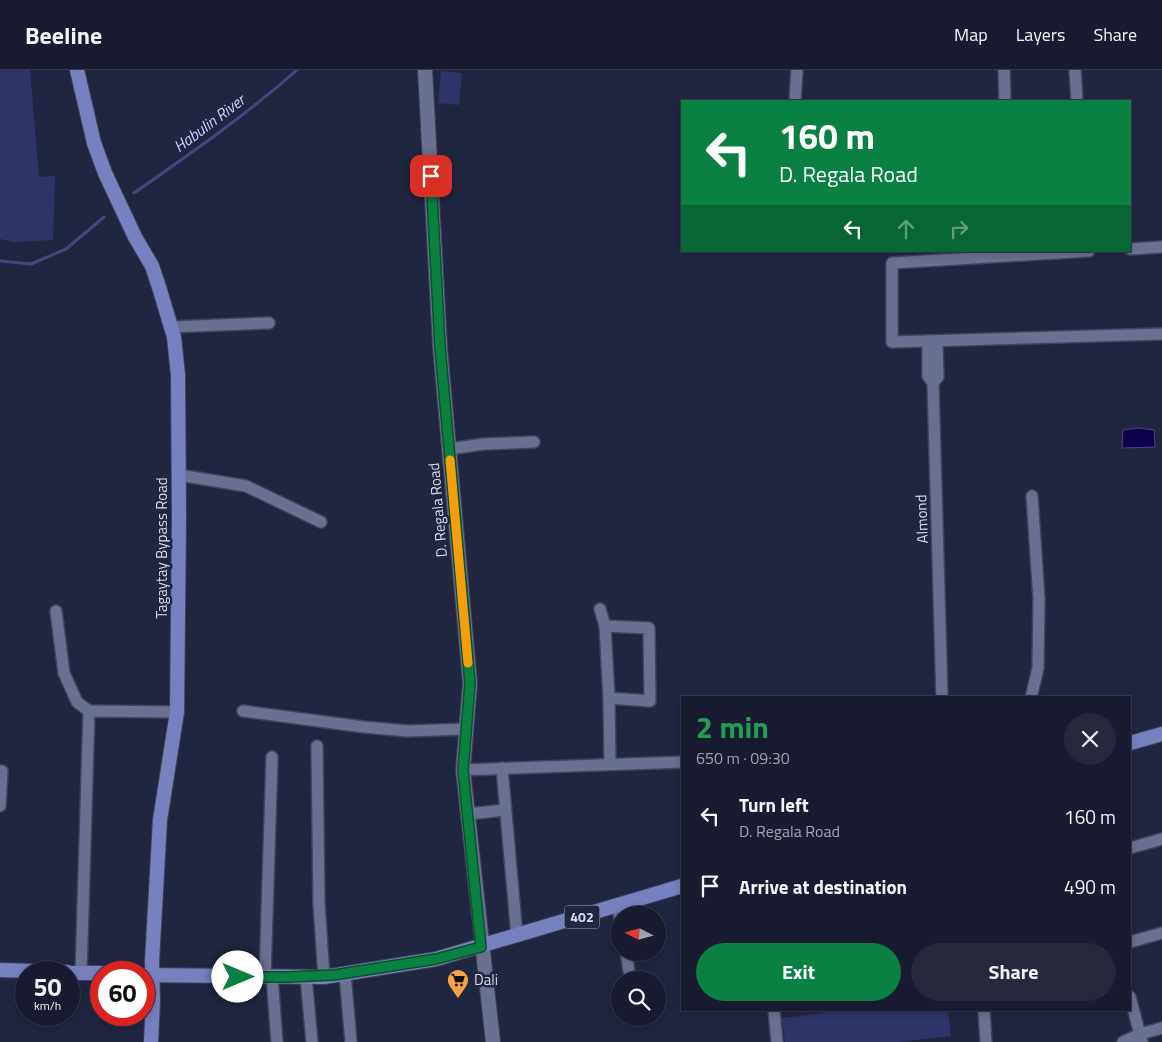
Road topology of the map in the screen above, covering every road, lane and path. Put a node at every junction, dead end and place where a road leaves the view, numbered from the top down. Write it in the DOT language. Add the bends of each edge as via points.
graph roads {
  1 [pos="77,70"];
  2 [pos="425,70"];
  3 [pos="797,70"];
  4 [pos="1004,70"];
  5 [pos="1076,70"];
  6 [pos="796,100"];
  7 [pos="1004,100"];
  8 [pos="1077,100"];
  9 [pos="1162,247"];
  10 [pos="1131,249"];
  11 [pos="1057,252"];
  12 [pos="1008,254"];
  13 [pos="935,256"];
  14 [pos="269,323"];
  15 [pos="171,327"];
  16 [pos="1162,334"];
  17 [pos="933,341"];
  18 [pos="534,442"];
  19 [pos="449,449"];
  20 [pos="179,475"];
  21 [pos="1032,496"];
  22 [pos="322,522"];
  23 [pos="600,609"];
  24 [pos="56,611"];
  25 [pos="605,626"];
  26 [pos="942,696"];
  27 [pos="1031,696"];
  28 [pos="609,698"];
  29 [pos="89,711"];
  30 [pos="243,711"];
  31 [pos="177,712"];
  32 [pos="466,729"];
  33 [pos="1162,734"];
  34 [pos="1131,743"];
  35 [pos="318,746"];
  36 [pos="272,757"];
  37 [pos="681,762"];
  38 [pos="610,764"];
  39 [pos="502,768"];
  40 [pos="463,770"];
  41 [pos="2,771"];
  42 [pos="0,806"];
  43 [pos="505,810"];
  44 [pos="468,814"];
  45 [pos="1162,839"];
  46 [pos="1131,848"];
  47 [pos="681,886"];
  48 [pos="635,906"];
  49 [pos="611,915"];
  50 [pos="1162,933"];
  51 [pos="516,936"];
  52 [pos="1131,942"];
  53 [pos="481,947"];
  54 [pos="73,961"];
  55 [pos="152,961"];
  56 [pos="0,970"];
  57 [pos="15,971"];
  58 [pos="345,974"];
  59 [pos="155,975"];
  60 [pos="268,977"];
  61 [pos="306,977"];
  62 [pos="324,977"];
  63 [pos="1131,1001"];
  64 [pos="774,1011"];
  65 [pos="984,1011"];
  66 [pos="152,1026"];
  67 [pos="1162,1028"];
  68 [pos="1141,1038"];
  69 [pos="151,1042"];
  70 [pos="277,1042"];
  71 [pos="312,1042"];
  72 [pos="351,1042"];
  73 [pos="493,1042"];
  74 [pos="777,1042"];
  75 [pos="986,1042"];
  76 [pos="1123,1042"];
  1 -- 15 [label="main road, Tagaytay Bypass Road" via="99,159 152,266"];
  2 -- 19 [label="street, D. Regala Road" via="440,347"];
  3 -- 6 [label="street"];
  4 -- 7 [label="street"];
  5 -- 8 [label="street"];
  9 -- 10 [label="street"];
  11 -- 12 [label="street"];
  12 -- 13 [label="street"];
  13 -- 17 [label="street" via="892,262 892,342"];
  14 -- 15 [label="street"];
  15 -- 20 [label="main road, Tagaytay Bypass Road" via="178,375"];
  16 -- 17 [label="street"];
  17 -- 26 [label="street, Almond" via="938,376 934,383"];
  18 -- 19 [label="street"];
  19 -- 32 [label="street, D. Regala Road" via="470,683"];
  20 -- 22 [label="street" via="246,486"];
  20 -- 31 [label="main road, Tagaytay Bypass Road"];
  21 -- 27 [label="street" via="1039,648"];
  23 -- 25 [label="street"];
  24 -- 29 [label="street" via="64,672 77,702"];
  25 -- 28 [label="street"];
  25 -- 28 [label="street" via="649,628 650,701"];
  28 -- 38 [label="street"];
  29 -- 31 [label="street"];
  29 -- 54 [label="street"];
  30 -- 32 [label="street" via="408,731"];
  31 -- 55 [label="main road, Tagaytay Bypass Road" via="160,820"];
  32 -- 40 [label="street, D. Regala Road"];
  33 -- 34 [label="main road"];
  35 -- 62 [label="street" via="319,904"];
  36 -- 60 [label="street"];
  37 -- 38 [label="street"];
  38 -- 39 [label="street"];
  39 -- 40 [label="street"];
  39 -- 43 [label="street"];
  40 -- 44 [label="street, D. Regala Road"];
  41 -- 42 [label="street"];
  43 -- 44 [label="street"];
  43 -- 51 [label="street"];
  44 -- 53 [label="street, D. Regala Road"];
  45 -- 46 [label="street"];
  47 -- 48 [label="main road, 402"];
  49 -- 51 [label="main road, 402"];
  50 -- 52 [label="street"];
  51 -- 53 [label="main road, 402"];
  53 -- 58 [label="main road, 402" via="436,959"];
  53 -- 73 [label="street, D. Regala Road"];
  56 -- 57 [label="main road"];
  58 -- 62 [label="main road, 402"];
  58 -- 72 [label="street"];
  59 -- 60 [label="main road, 402"];
  60 -- 61 [label="main road, 402"];
  60 -- 70 [label="street"];
  61 -- 62 [label="main road, 402"];
  61 -- 71 [label="street"];
  63 -- 68 [label="street"];
  64 -- 74 [label="street"];
  65 -- 75 [label="street"];
  66 -- 69 [label="main road, Tagaytay Bypass Road"];
  67 -- 68 [label="street"];
  68 -- 76 [label="street"];
}
